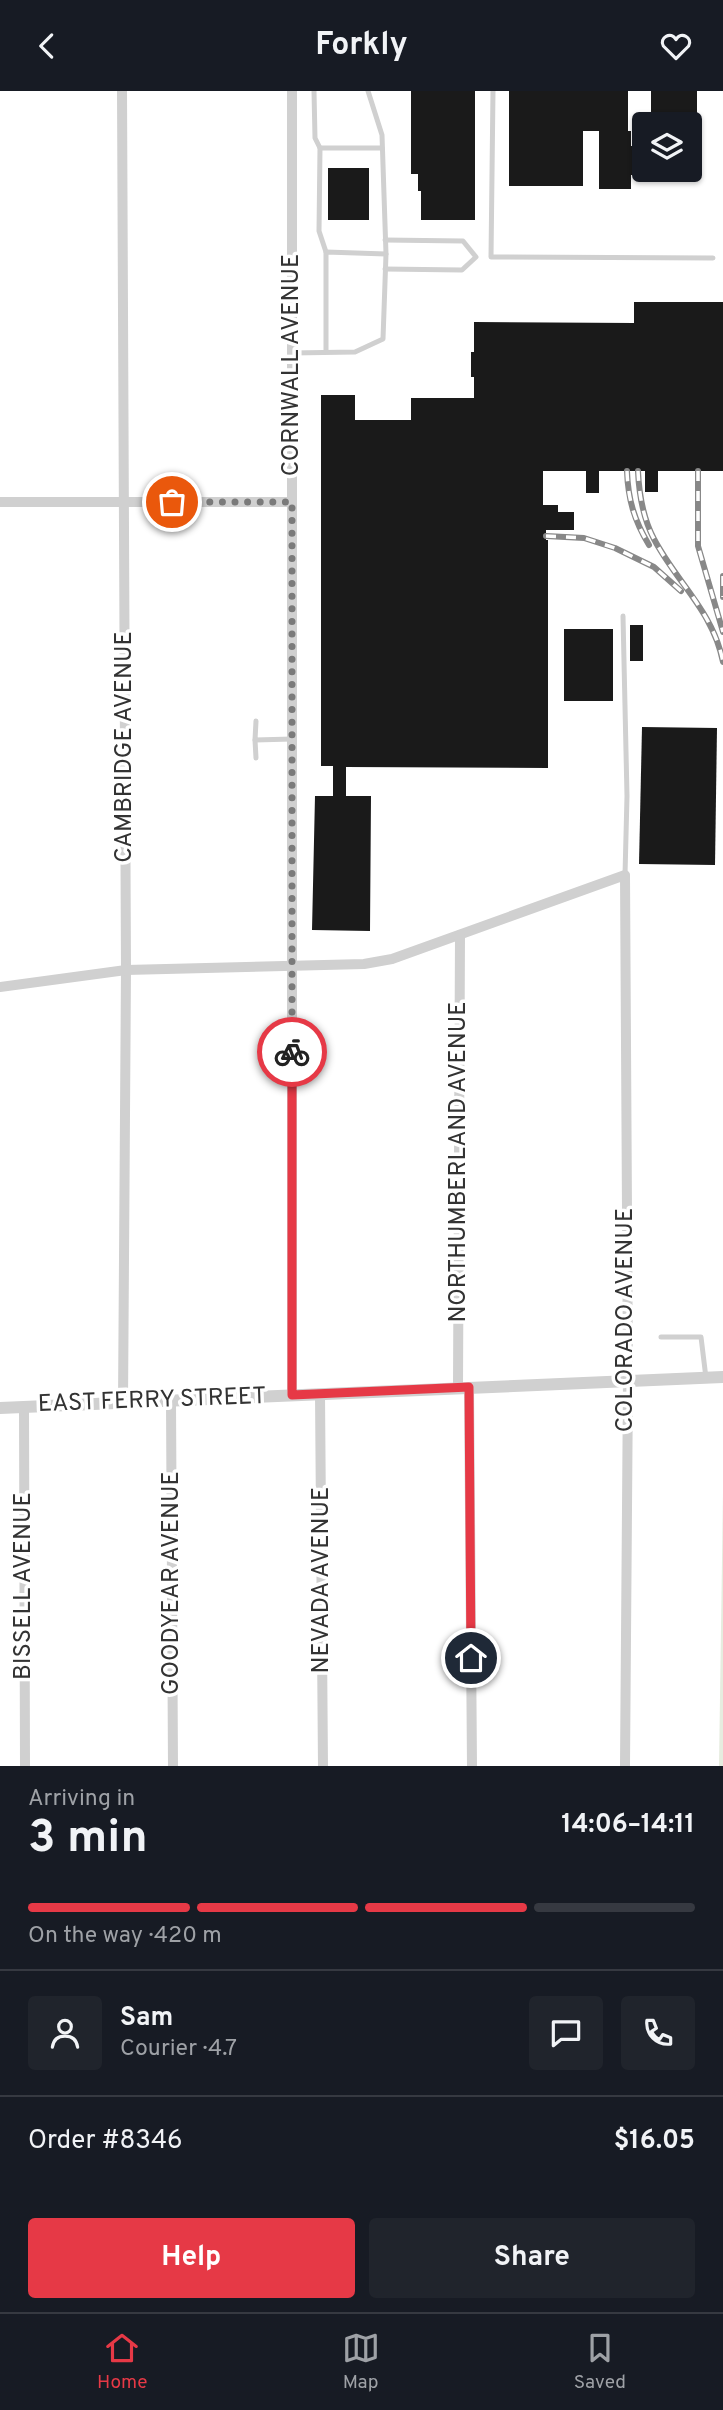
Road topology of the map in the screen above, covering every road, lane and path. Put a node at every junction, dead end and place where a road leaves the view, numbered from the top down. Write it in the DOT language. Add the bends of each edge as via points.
graph roads {
  1 [pos="122,91"];
  2 [pos="292,91"];
  3 [pos="314,91"];
  4 [pos="368,91"];
  5 [pos="493,91"];
  6 [pos="320,148"];
  7 [pos="382,148"];
  8 [pos="385,240"];
  9 [pos="326,252"];
  10 [pos="386,254"];
  11 [pos="476,257"];
  12 [pos="491,257"];
  13 [pos="713,258"];
  14 [pos="385,269"];
  15 [pos="326,352"];
  16 [pos="292,353"];
  17 [pos="0,502"];
  18 [pos="124,502"];
  19 [pos="292,502"];
  20 [pos="623,616"];
  21 [pos="256,721"];
  22 [pos="292,739"];
  23 [pos="255,740"];
  24 [pos="256,758"];
  25 [pos="625,875"];
  26 [pos="460,935"];
  27 [pos="292,965"];
  28 [pos="125,970"];
  29 [pos="0,987"];
  30 [pos="661,1338"];
  31 [pos="723,1377"];
  32 [pos="706,1378"];
  33 [pos="628,1380"];
  34 [pos="463,1388"];
  35 [pos="320,1394"];
  36 [pos="292,1395"];
  37 [pos="171,1401"];
  38 [pos="122,1403"];
  39 [pos="24,1407"];
  40 [pos="0,1408"];
  41 [pos="25,1766"];
  42 [pos="173,1766"];
  43 [pos="323,1766"];
  44 [pos="472,1766"];
  45 [pos="625,1766"];
  1 -- 18 [label="street, CAMBRIDGE AVENUE"];
  2 -- 16 [label="street, CORNWALL AVENUE"];
  3 -- 6 [label="lane" via="315,138"];
  4 -- 7 [label="lane"];
  5 -- 12 [label="lane"];
  6 -- 7 [label="lane"];
  6 -- 9 [label="lane" via="319,231"];
  7 -- 8 [label="lane"];
  8 -- 10 [label="lane"];
  8 -- 11 [label="lane" via="463,240"];
  9 -- 10 [label="lane"];
  9 -- 15 [label="lane"];
  10 -- 14 [label="lane"];
  11 -- 12 [label="lane"];
  11 -- 14 [label="lane" via="462,270"];
  12 -- 13 [label="lane"];
  14 -- 15 [label="lane" via="383,339 355,352"];
  15 -- 16 [label="lane"];
  16 -- 19 [label="street, CORNWALL AVENUE"];
  17 -- 18 [label="street"];
  18 -- 19 [label="street"];
  18 -- 28 [label="street, CAMBRIDGE AVENUE"];
  19 -- 22 [label="street, CORNWALL AVENUE"];
  20 -- 25 [label="lane"];
  21 -- 23 [label="lane"];
  22 -- 23 [label="lane"];
  22 -- 27 [label="street, CORNWALL AVENUE"];
  23 -- 24 [label="lane"];
  25 -- 26 [label="street"];
  25 -- 33 [label="street, COLORADO AVENUE"];
  26 -- 27 [label="street" via="364,964"];
  26 -- 34 [label="street, NORTHUMBERLAND AVENUE"];
  27 -- 28 [label="street"];
  27 -- 36 [label="street, CORNWALL AVENUE"];
  28 -- 29 [label="street"];
  28 -- 38 [label="street, CAMBRIDGE AVENUE"];
  30 -- 32 [label="lane" via="702,1338"];
  31 -- 32 [label="street, EAST FERRY STREET"];
  32 -- 33 [label="street, EAST FERRY STREET"];
  33 -- 34 [label="street, EAST FERRY STREET"];
  33 -- 45 [label="street, COLORADO AVENUE"];
  34 -- 35 [label="street, EAST FERRY STREET"];
  34 -- 44 [label="street, NORTHUMBERLAND AVENUE"];
  35 -- 36 [label="street, EAST FERRY STREET"];
  35 -- 43 [label="street, NEVADA AVENUE"];
  36 -- 37 [label="street, EAST FERRY STREET"];
  37 -- 38 [label="street, EAST FERRY STREET"];
  37 -- 42 [label="street, GOODYEAR AVENUE"];
  38 -- 39 [label="street, EAST FERRY STREET"];
  39 -- 40 [label="street, EAST FERRY STREET"];
  39 -- 41 [label="street, BISSELL AVENUE"];
}
